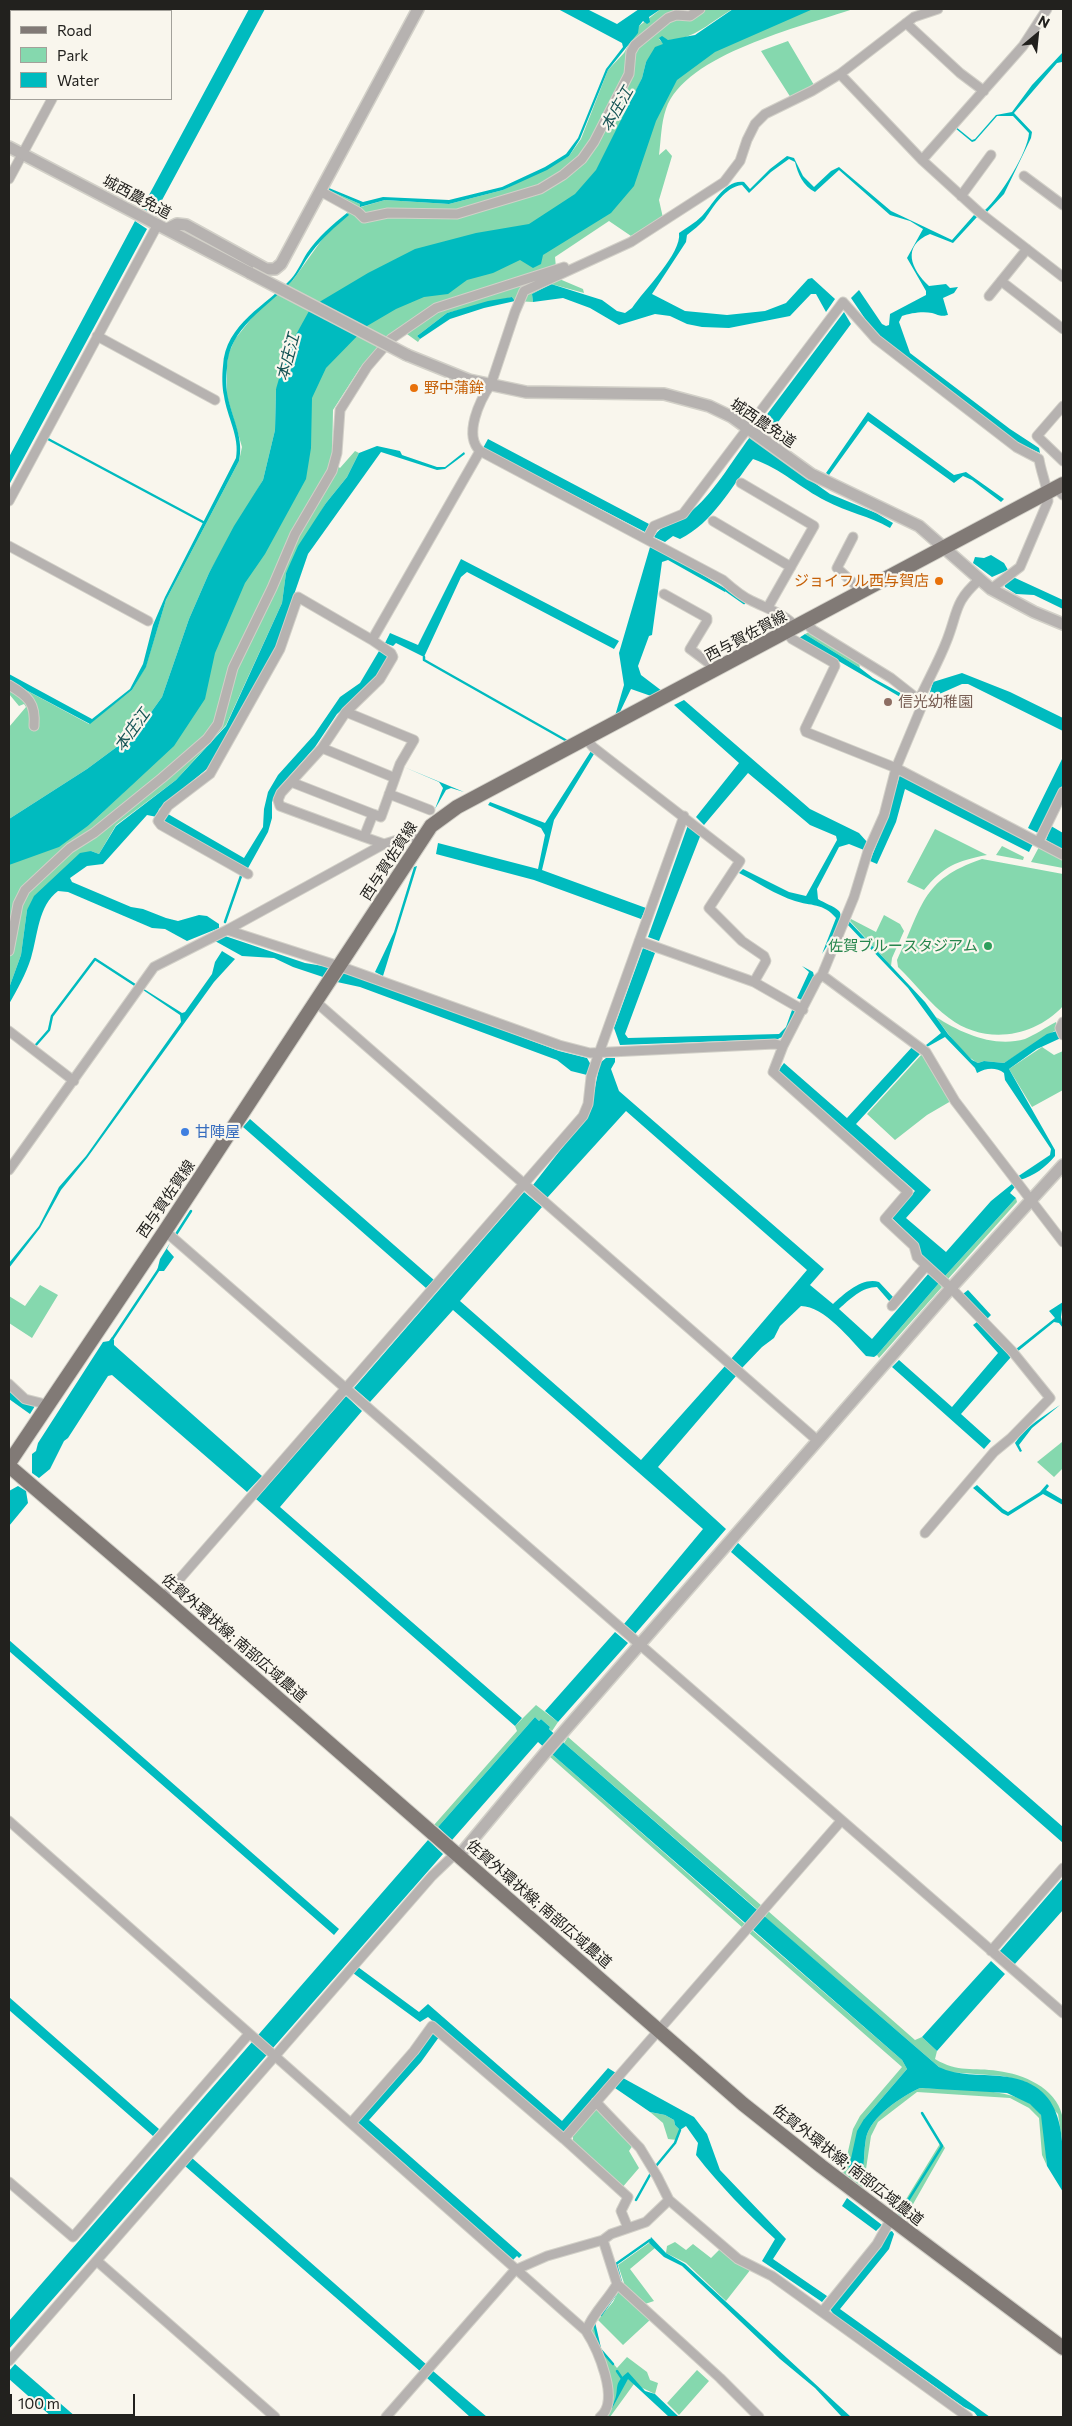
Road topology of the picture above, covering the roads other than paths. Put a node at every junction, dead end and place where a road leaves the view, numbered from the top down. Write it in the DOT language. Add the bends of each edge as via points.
graph roads {
  1 [pos="418,9"];
  2 [pos="700,9"];
  3 [pos="938,9"];
  4 [pos="1047,9"];
  5 [pos="906,23"];
  6 [pos="840,74"];
  7 [pos="984,91"];
  8 [pos="51,100"];
  9 [pos="9,147"];
  10 [pos="22,154"];
  11 [pos="991,155"];
  12 [pos="922,160"];
  13 [pos="1024,176"];
  14 [pos="9,179"];
  15 [pos="320,191"];
  16 [pos="962,196"];
  17 [pos="1063,205"];
  18 [pos="162,227"];
  19 [pos="1027,249"];
  20 [pos="589,261"];
  21 [pos="1062,272"];
  22 [pos="1001,281"];
  23 [pos="989,296"];
  24 [pos="1063,329"];
  25 [pos="97,336"];
  26 [pos="491,384"];
  27 [pos="215,400"];
  28 [pos="1063,406"];
  29 [pos="749,428"];
  30 [pos="480,450"];
  31 [pos="1063,461"];
  32 [pos="741,483"];
  33 [pos="1057,490"];
  34 [pos="9,501"];
  35 [pos="713,521"];
  36 [pos="853,537"];
  37 [pos="647,539"];
  38 [pos="9,546"];
  39 [pos="944,547"];
  40 [pos="790,567"];
  41 [pos="979,580"];
  42 [pos="991,589"];
  43 [pos="863,592"];
  44 [pos="664,594"];
  45 [pos="768,607"];
  46 [pos="148,621"];
  47 [pos="1063,624"];
  48 [pos="797,628"];
  49 [pos="372,640"];
  50 [pos="718,670"];
  51 [pos="9,685"];
  52 [pos="919,700"];
  53 [pos="346,712"];
  54 [pos="34,726"];
  55 [pos="586,739"];
  56 [pos="322,748"];
  57 [pos="896,768"];
  58 [pos="395,778"];
  59 [pos="291,782"];
  60 [pos="1063,792"];
  61 [pos="389,794"];
  62 [pos="430,810"];
  63 [pos="373,814"];
  64 [pos="684,816"];
  65 [pos="364,837"];
  66 [pos="423,839"];
  67 [pos="1039,841"];
  68 [pos="384,844"];
  69 [pos="1063,855"];
  70 [pos="248,874"];
  71 [pos="227,930"];
  72 [pos="639,941"];
  73 [pos="9,951"];
  74 [pos="339,966"];
  75 [pos="822,975"];
  76 [pos="754,982"];
  77 [pos="316,1002"];
  78 [pos="803,1010"];
  79 [pos="9,1030"];
  80 [pos="783,1046"];
  81 [pos="599,1053"];
  82 [pos="74,1080"];
  83 [pos="1063,1164"];
  84 [pos="9,1170"];
  85 [pos="524,1184"];
  86 [pos="1031,1200"];
  87 [pos="164,1232"];
  88 [pos="1063,1242"];
  89 [pos="926,1266"];
  90 [pos="951,1288"];
  91 [pos="892,1306"];
  92 [pos="9,1384"];
  93 [pos="345,1389"];
  94 [pos="47,1408"];
  95 [pos="818,1441"];
  96 [pos="9,1464"];
  97 [pos="924,1533"];
  98 [pos="163,1598"];
  99 [pos="640,1645"];
  100 [pos="9,1821"];
  101 [pos="841,1821"];
  102 [pos="457,1854"];
  103 [pos="1063,1868"];
  104 [pos="991,1951"];
  105 [pos="1063,2014"];
  106 [pos="659,2030"];
  107 [pos="250,2034"];
  108 [pos="274,2056"];
  109 [pos="596,2102"];
  110 [pos="351,2123"];
  111 [pos="564,2139"];
  112 [pos="9,2182"];
  113 [pos="669,2200"];
  114 [pos="891,2219"];
  115 [pos="628,2228"];
  116 [pos="603,2240"];
  117 [pos="97,2261"];
  118 [pos="515,2270"];
  119 [pos="617,2284"];
  120 [pos="822,2312"];
  121 [pos="586,2330"];
  122 [pos="1063,2348"];
  123 [pos="9,2361"];
  124 [pos="754,2416"];
  125 [pos="275,2417"];
  126 [pos="386,2417"];
  127 [pos="603,2417"];
  128 [pos="968,2417"];
  1 -- 15 [label="street"];
  2 -- 15 [label="street" via="690,16 676,14 668,18 635,45 629,74 594,142 582,159 540,189 457,214 388,214 364,218"];
  3 -- 5 [label="street"];
  4 -- 7 [label="street" via="1023,46"];
  5 -- 6 [label="street"];
  5 -- 7 [label="street"];
  6 -- 12 [label="street"];
  6 -- 20 [label="street" via="765,114 755,124 740,161 724,182 631,242"];
  7 -- 12 [label="street"];
  8 -- 10 [label="street"];
  9 -- 10 [label="street, 城西農免道"];
  10 -- 14 [label="street"];
  10 -- 18 [label="street, 城西農免道"];
  11 -- 16 [label="street"];
  12 -- 16 [label="street"];
  13 -- 17 [label="street"];
  15 -- 18 [label="street" via="281,264 275,269 266,269 186,225"];
  16 -- 19 [label="street"];
  18 -- 25 [label="street"];
  18 -- 26 [label="street, 城西農免道, bridge" via="407,355 447,372"];
  19 -- 21 [label="street"];
  19 -- 22 [label="street"];
  20 -- 26 [label="street" via="524,291"];
  20 -- 73 [label="street" via="436,308 391,339 367,367 340,410 337,453 332,471 295,534 233,668 218,724 207,739 162,778 94,833 70,848 25,890 18,904"];
  22 -- 23 [label="street"];
  22 -- 24 [label="street"];
  25 -- 27 [label="street"];
  25 -- 34 [label="street"];
  26 -- 29 [label="street, 城西農免道" via="526,392 664,394 710,406"];
  26 -- 30 [label="street" via="472,428 475,446"];
  28 -- 31 [label="street" via="1037,436"];
  29 -- 33 [label="street" via="843,302 876,339 1016,447 1039,459 1042,480"];
  29 -- 37 [label="street" via="684,514 654,526"];
  29 -- 39 [label="street, 城西農免道" via="811,474 919,526"];
  30 -- 37 [label="street"];
  30 -- 49 [label="street"];
  32 -- 40 [label="street" via="814,526"];
  33 -- 39 [label="main road, 西与賀佐賀線"];
  33 -- 42 [label="street" via="1048,501 1025,558 1013,574"];
  35 -- 40 [label="street"];
  36 -- 43 [label="street" via="837,568"];
  37 -- 45 [label="street" via="723,580 751,601"];
  38 -- 46 [label="street"];
  39 -- 41 [label="street, 城西農免道"];
  39 -- 43 [label="main road, 西与賀佐賀線"];
  40 -- 45 [label="street"];
  41 -- 42 [label="street, 城西農免道"];
  41 -- 52 [label="street" via="960,601 947,640"];
  42 -- 47 [label="street, 城西農免道"];
  43 -- 48 [label="main road, 西与賀佐賀線"];
  44 -- 50 [label="street" via="707,618 690,649"];
  45 -- 48 [label="street"];
  48 -- 50 [label="main road, 西与賀佐賀線"];
  48 -- 52 [label="street" via="813,630 891,678"];
  48 -- 57 [label="street" via="792,639 835,666 806,732"];
  49 -- 53 [label="street" via="392,657 380,679"];
  49 -- 70 [label="street" via="298,597 280,648 210,774 168,806 158,821 161,826"];
  50 -- 55 [label="main road, 西与賀佐賀線"];
  51 -- 54 [label="street" via="29,700 35,711"];
  52 -- 57 [label="street" via="921,708"];
  53 -- 56 [label="street"];
  53 -- 58 [label="street" via="414,740"];
  55 -- 64 [label="street"];
  55 -- 66 [label="main road, 西与賀佐賀線" via="457,807 431,826"];
  56 -- 58 [label="street"];
  56 -- 59 [label="street"];
  57 -- 67 [label="street"];
  57 -- 75 [label="street" via="884,815"];
  58 -- 61 [label="street"];
  59 -- 63 [label="street"];
  59 -- 65 [label="street" via="278,800 280,806"];
  60 -- 67 [label="street"];
  61 -- 62 [label="street"];
  61 -- 63 [label="street" via="381,817"];
  63 -- 65 [label="street"];
  64 -- 72 [label="street"];
  64 -- 76 [label="street" via="740,861 709,908 742,941 764,956 766,961"];
  65 -- 68 [label="street"];
  66 -- 68 [label="street" via="407,837"];
  66 -- 74 [label="main road, 西与賀佐賀線"];
  67 -- 69 [label="street"];
  68 -- 71 [label="street"];
  71 -- 74 [label="street"];
  71 -- 82 [label="street" via="154,966"];
  72 -- 76 [label="street"];
  72 -- 81 [label="street"];
  74 -- 77 [label="main road, 西与賀佐賀線"];
  74 -- 81 [label="street" via="559,1045"];
  75 -- 78 [label="street"];
  75 -- 86 [label="street" via="926,1052 955,1101"];
  76 -- 78 [label="street"];
  77 -- 85 [label="street"];
  77 -- 87 [label="main road, 西与賀佐賀線"];
  78 -- 80 [label="street"];
  79 -- 82 [label="street"];
  80 -- 81 [label="street"];
  80 -- 89 [label="street" via="773,1072 908,1192 885,1219 914,1246 917,1257"];
  81 -- 85 [label="street" via="583,1116"];
  82 -- 84 [label="street"];
  83 -- 86 [label="street"];
  85 -- 93 [label="street"];
  85 -- 95 [label="street"];
  86 -- 88 [label="street"];
  86 -- 90 [label="street"];
  87 -- 93 [label="street"];
  87 -- 94 [label="main road, 西与賀佐賀線"];
  89 -- 90 [label="street"];
  89 -- 91 [label="street"];
  90 -- 95 [label="street"];
  90 -- 97 [label="street" via="1012,1351 1050,1398 994,1452"];
  92 -- 94 [label="street" via="25,1399"];
  93 -- 98 [label="street"];
  93 -- 99 [label="street"];
  94 -- 96 [label="main road, 西与賀佐賀線"];
  95 -- 99 [label="street"];
  96 -- 98 [label="main road, 佐賀外環状線; 南部広域農道"];
  98 -- 102 [label="main road, 佐賀外環状線; 南部広域農道"];
  99 -- 101 [label="street"];
  99 -- 102 [label="street"];
  100 -- 107 [label="street"];
  101 -- 104 [label="street"];
  101 -- 106 [label="street"];
  102 -- 106 [label="main road, 佐賀外環状線; 南部広域農道"];
  102 -- 108 [label="street" via="432,1876"];
  103 -- 104 [label="street"];
  104 -- 105 [label="street"];
  106 -- 109 [label="street"];
  106 -- 114 [label="main road, 佐賀外環状線; 南部広域農道" via="743,2104"];
  107 -- 108 [label="street"];
  107 -- 112 [label="street" via="73,2236"];
  108 -- 110 [label="street"];
  108 -- 117 [label="street"];
  109 -- 111 [label="street"];
  109 -- 113 [label="street" via="640,2148"];
  110 -- 111 [label="street" via="432,2026"];
  110 -- 118 [label="street"];
  111 -- 115 [label="street" via="628,2197 621,2211"];
  113 -- 115 [label="street" via="646,2222"];
  113 -- 120 [label="street" via="738,2259 772,2276"];
  114 -- 120 [label="street" via="877,2244"];
  114 -- 122 [label="main road, 佐賀外環状線; 南部広域農道"];
  115 -- 116 [label="street"];
  116 -- 118 [label="street" via="547,2256"];
  116 -- 119 [label="street"];
  117 -- 123 [label="street"];
  117 -- 125 [label="street"];
  118 -- 121 [label="street"];
  118 -- 126 [label="street"];
  119 -- 121 [label="street"];
  119 -- 124 [label="street" via="720,2378"];
  120 -- 128 [label="street"];
  121 -- 127 [label="street" via="606,2374 609,2395"];
}
